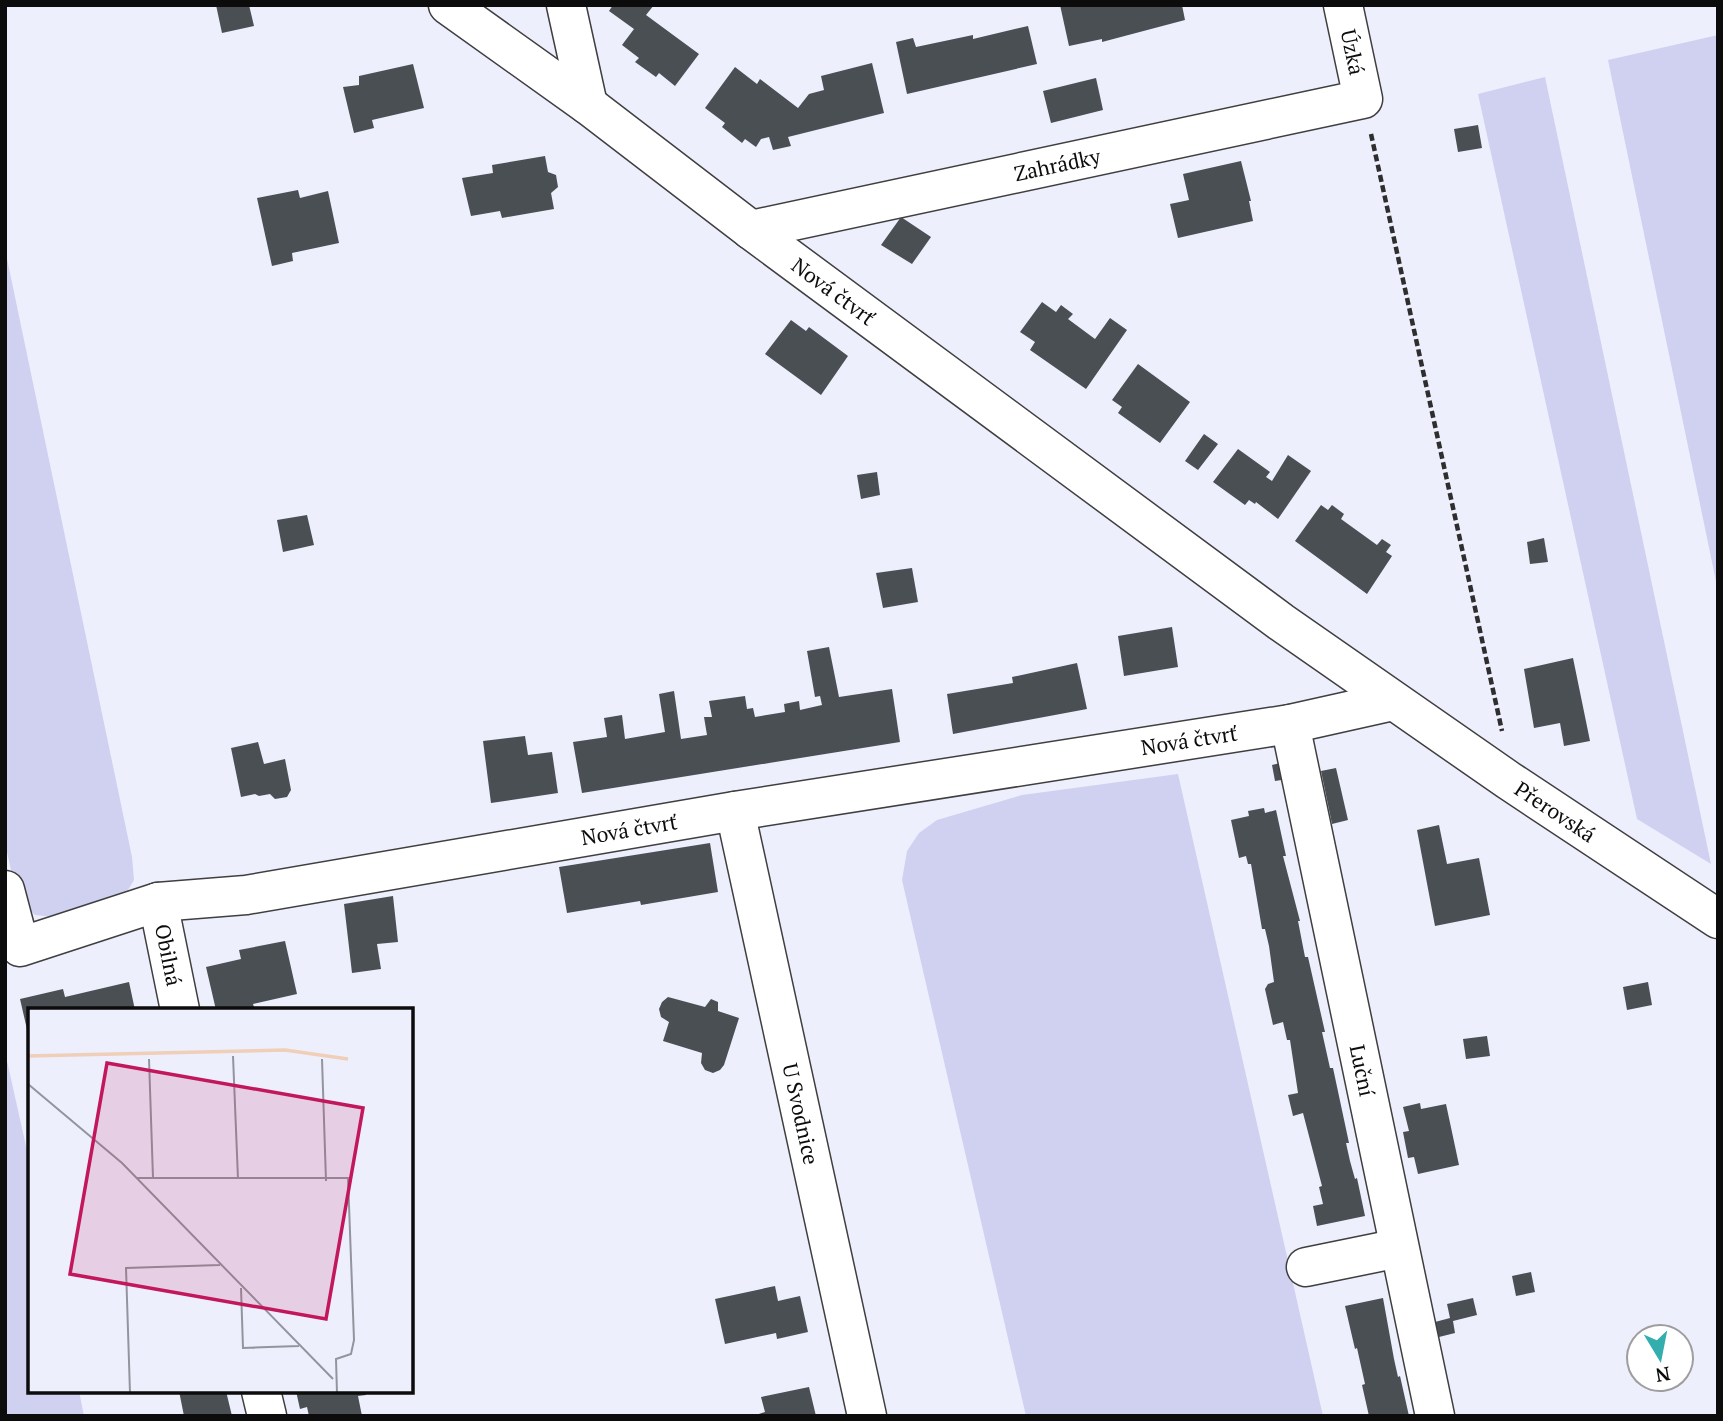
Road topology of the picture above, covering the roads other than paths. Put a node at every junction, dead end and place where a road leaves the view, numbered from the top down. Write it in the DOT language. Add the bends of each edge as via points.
graph roads {
  1 [pos="448,5"];
  2 [pos="566,5"];
  3 [pos="1343,5"];
  4 [pos="1363,99"];
  5 [pos="588,105"];
  6 [pos="751,230"];
  7 [pos="1394,701"];
  8 [pos="1290,724"];
  9 [pos="734,811"];
  10 [pos="158,902"];
  11 [pos="9,908"];
  12 [pos="1718,919"];
  13 [pos="180,1008"];
  14 [pos="1399,1248"];
  15 [pos="1306,1267"];
  16 [pos="261,1393"];
  17 [pos="267,1416"];
  18 [pos="867,1416"];
  19 [pos="1436,1416"];
  1 -- 5 [label="street, Nová čtvrť"];
  2 -- 5 [label="street"];
  3 -- 4 [label="street, Úzká"];
  4 -- 6 [label="street, Zahrádky"];
  5 -- 6 [label="street, Nová čtvrť"];
  6 -- 7 [label="street, Nová čtvrť"];
  7 -- 8 [label="street, Nová čtvrť"];
  7 -- 12 [label="street, Přerovská"];
  8 -- 9 [label="street, Nová čtvrť"];
  8 -- 14 [label="street, Luční"];
  9 -- 10 [label="street, Nová čtvrť" via="246,895"];
  9 -- 18 [label="street, U Svodnice"];
  10 -- 11 [label="street, Nová čtvrť" via="20,947"];
  10 -- 13 [label="street, Obilná"];
  14 -- 15 [label="street"];
  14 -- 19 [label="street, Luční"];
  16 -- 17 [label="street"];
}
